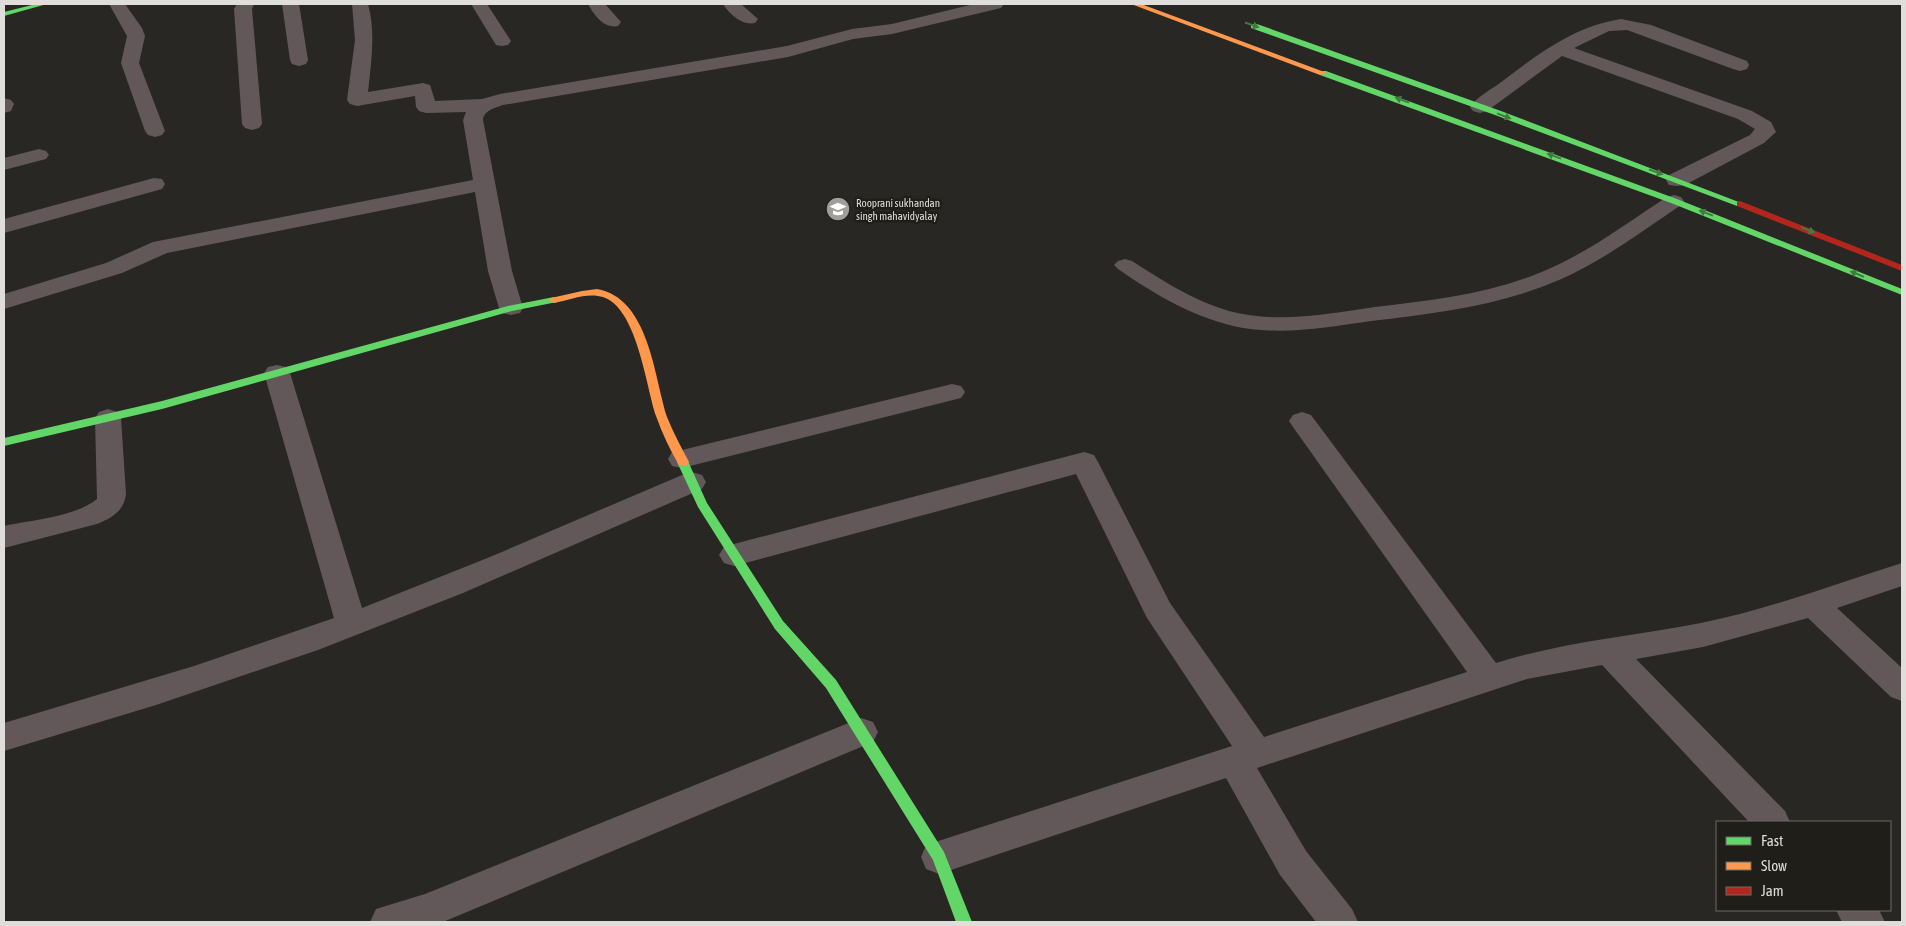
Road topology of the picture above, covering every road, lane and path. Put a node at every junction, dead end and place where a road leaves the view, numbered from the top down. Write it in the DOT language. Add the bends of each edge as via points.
graph roads {
  1 [pos="43,4"];
  2 [pos="117,4"];
  3 [pos="245,4"];
  4 [pos="290,4"];
  5 [pos="360,4"];
  6 [pos="479,4"];
  7 [pos="596,4"];
  8 [pos="731,4"];
  9 [pos="995,4"];
  10 [pos="1135,4"];
  11 [pos="4,14"];
  12 [pos="749,19"];
  13 [pos="612,22"];
  14 [pos="1242,22"];
  15 [pos="1295,40"];
  16 [pos="502,41"];
  17 [pos="1560,48"];
  18 [pos="1272,53"];
  19 [pos="299,60"];
  20 [pos="1740,65"];
  21 [pos="484,105"];
  22 [pos="1480,107"];
  23 [pos="252,124"];
  24 [pos="155,132"];
  25 [pos="39,155"];
  26 [pos="4,164"];
  27 [pos="154,184"];
  28 [pos="484,184"];
  29 [pos="1675,190"];
  30 [pos="4,226"];
  31 [pos="1125,265"];
  32 [pos="1902,268"];
  33 [pos="1902,292"];
  34 [pos="4,302"];
  35 [pos="511,308"];
  36 [pos="277,373"];
  37 [pos="952,392"];
  38 [pos="108,418"];
  39 [pos="1302,421"];
  40 [pos="4,442"];
  41 [pos="687,470"];
  42 [pos="4,537"];
  43 [pos="734,555"];
  44 [pos="1902,574"];
  45 [pos="1813,604"];
  46 [pos="350,624"];
  47 [pos="1608,651"];
  48 [pos="1489,678"];
  49 [pos="1902,688"];
  50 [pos="861,732"];
  51 [pos="4,737"];
  52 [pos="1245,756"];
  53 [pos="1771,821"];
  54 [pos="939,857"];
  55 [pos="1856,911"];
  56 [pos="389,922"];
  57 [pos="964,922"];
  58 [pos="1339,922"];
  59 [pos="1866,922"];
  1 -- 11 [label="main road"];
  2 -- 24 [label="street" via="136,36 130,63"];
  3 -- 23 [label="street"];
  4 -- 19 [label="street"];
  5 -- 21 [label="street" via="365,35 357,100 423,89 426,108"];
  6 -- 16 [label="street"];
  7 -- 13 [label="street"];
  8 -- 12 [label="street"];
  9 -- 21 [label="street" via="788,51 542,92"];
  10 -- 18 [label="main road"];
  14 -- 15 [label="main road, one-way"];
  15 -- 18 [label="main road"];
  15 -- 22 [label="main road"];
  17 -- 20 [label="street" via="1591,32 1619,24 1646,30"];
  17 -- 22 [label="street"];
  17 -- 29 [label="street" via="1745,115 1764,126 1766,132 1758,138"];
  29 -- 18 [label="main road, one-way"];
  21 -- 28 [label="street" via="474,114 473,120"];
  22 -- 29 [label="main road, one-way"];
  25 -- 26 [label="street"];
  27 -- 30 [label="street"];
  28 -- 34 [label="street" via="161,247 114,268"];
  28 -- 35 [label="street" via="500,270"];
  29 -- 31 [label="lane" via="1590,256 1510,292 1482,299 1301,325 1258,324 1203,310 1161,290"];
  29 -- 32 [label="main road, one-way"];
  33 -- 29 [label="main road, one-way"];
  35 -- 36 [label="main road"];
  35 -- 41 [label="main road" via="594,292 610,296 629,314 650,364 660,411"];
  36 -- 38 [label="main road"];
  36 -- 46 [label="street"];
  37 -- 41 [label="street"];
  38 -- 40 [label="main road"];
  38 -- 42 [label="street" via="111,501 90,516"];
  39 -- 48 [label="street"];
  41 -- 43 [label="main road" via="702,504"];
  41 -- 46 [label="street" via="480,573"];
  43 -- 50 [label="main road" via="779,625 831,684"];
  43 -- 52 [label="street" via="1084,462 1158,610"];
  44 -- 45 [label="street"];
  45 -- 47 [label="street" via="1703,635"];
  45 -- 49 [label="street"];
  46 -- 51 [label="street" via="145,697"];
  47 -- 48 [label="street" via="1527,666"];
  47 -- 53 [label="street"];
  48 -- 52 [label="street"];
  50 -- 54 [label="main road"];
  50 -- 56 [label="street" via="427,911"];
  52 -- 54 [label="street"];
  52 -- 58 [label="street" via="1293,863"];
  54 -- 57 [label="main road"];
  55 -- 59 [label="street"];
}
